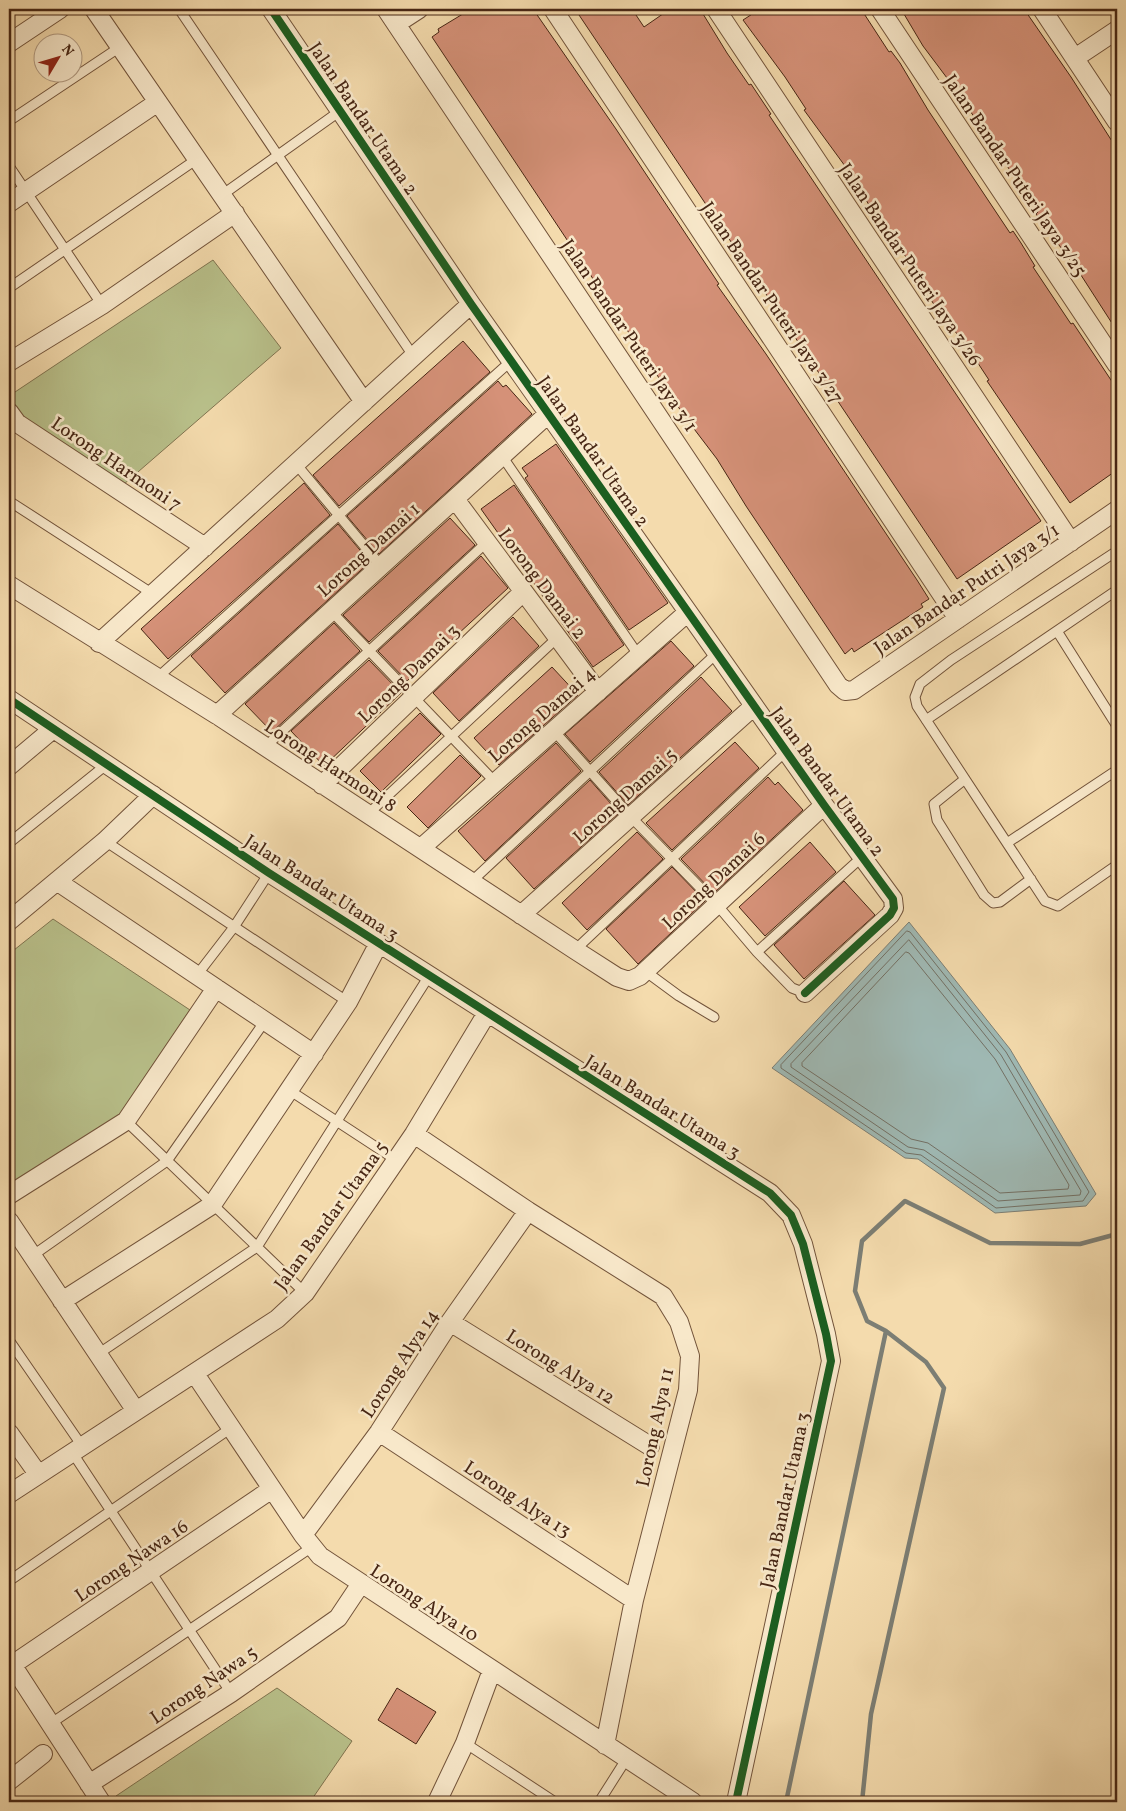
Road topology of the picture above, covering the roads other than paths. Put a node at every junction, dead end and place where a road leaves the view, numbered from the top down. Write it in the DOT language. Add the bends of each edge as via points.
graph roads {
  1 [pos="60,9"];
  2 [pos="94,9"];
  3 [pos="178,9"];
  4 [pos="271,9"];
  5 [pos="386,9"];
  6 [pos="419,9"];
  7 [pos="553,9"];
  8 [pos="716,9"];
  9 [pos="880,9"];
  10 [pos="1042,9"];
  11 [pos="396,24"];
  12 [pos="1117,30"];
  13 [pos="9,41"];
  14 [pos="120,47"];
  15 [pos="1075,58"];
  16 [pos="158,102"];
  17 [pos="340,111"];
  18 [pos="9,121"];
  19 [pos="1117,122"];
  20 [pos="278,156"];
  21 [pos="198,159"];
  22 [pos="9,166"];
  23 [pos="26,192"];
  24 [pos="222,195"];
  25 [pos="9,204"];
  26 [pos="235,214"];
  27 [pos="65,250"];
  28 [pos="9,288"];
  29 [pos="471,304"];
  30 [pos="102,305"];
  31 [pos="414,357"];
  32 [pos="511,361"];
  33 [pos="9,362"];
  34 [pos="1117,365"];
  35 [pos="364,402"];
  36 [pos="548,414"];
  37 [pos="11,421"];
  38 [pos="502,456"];
  39 [pos="296,464"];
  40 [pos="455,499"];
  41 [pos="9,501"];
  42 [pos="1117,510"];
  43 [pos="338,516"];
  44 [pos="487,542"];
  45 [pos="1071,542"];
  46 [pos="205,547"];
  47 [pos="1117,551"];
  48 [pos="381,566"];
  49 [pos="9,584"];
  50 [pos="1117,590"];
  51 [pos="523,592"];
  52 [pos="153,594"];
  53 [pos="331,611"];
  54 [pos="688,612"];
  55 [pos="958,619"];
  56 [pos="1056,631"];
  57 [pos="558,638"];
  58 [pos="100,643"];
  59 [pos="369,651"];
  60 [pos="716,653"];
  61 [pos="639,656"];
  62 [pos="157,678"];
  63 [pos="838,685"];
  64 [pos="598,692"];
  65 [pos="414,697"];
  66 [pos="9,699"];
  67 [pos="754,706"];
  68 [pos="217,715"];
  69 [pos="926,720"];
  70 [pos="1117,726"];
  71 [pos="53,729"];
  72 [pos="554,731"];
  73 [pos="451,736"];
  74 [pos="265,748"];
  75 [pos="786,752"];
  76 [pos="106,765"];
  77 [pos="9,766"];
  78 [pos="589,770"];
  79 [pos="1117,770"];
  80 [pos="965,779"];
  81 [pos="495,782"];
  82 [pos="322,785"];
  83 [pos="152,795"];
  84 [pos="824,805"];
  85 [pos="368,814"];
  86 [pos="631,817"];
  87 [pos="105,841"];
  88 [pos="9,843"];
  89 [pos="1007,843"];
  90 [pos="421,848"];
  91 [pos="862,856"];
  92 [pos="672,859"];
  93 [pos="1117,866"];
  94 [pos="269,873"];
  95 [pos="1031,879"];
  96 [pos="58,882"];
  97 [pos="471,882"];
  98 [pos="718,906"];
  99 [pos="522,915"];
  100 [pos="9,921"];
  101 [pos="234,927"];
  102 [pos="379,943"];
  103 [pos="575,950"];
  104 [pos="757,952"];
  105 [pos="646,971"];
  106 [pos="197,976"];
  107 [pos="429,976"];
  108 [pos="629,981"];
  109 [pos="216,988"];
  110 [pos="805,993"];
  111 [pos="348,1002"];
  112 [pos="487,1013"];
  113 [pos="714,1017"];
  114 [pos="265,1021"];
  115 [pos="314,1054"];
  116 [pos="289,1090"];
  117 [pos="338,1120"];
  118 [pos="126,1121"];
  119 [pos="414,1134"];
  120 [pos="396,1160"];
  121 [pos="167,1161"];
  122 [pos="9,1195"];
  123 [pos="212,1205"];
  124 [pos="528,1211"];
  125 [pos="10,1225"];
  126 [pos="258,1247"];
  127 [pos="32,1256"];
  128 [pos="305,1293"];
  129 [pos="62,1301"];
  130 [pos="450,1322"];
  131 [pos="9,1340"];
  132 [pos="98,1354"];
  133 [pos="195,1374"];
  134 [pos="136,1411"];
  135 [pos="231,1428"];
  136 [pos="379,1432"];
  137 [pos="9,1433"];
  138 [pos="650,1446"];
  139 [pos="77,1449"];
  140 [pos="38,1474"];
  141 [pos="272,1489"];
  142 [pos="9,1494"];
  143 [pos="110,1511"];
  144 [pos="307,1541"];
  145 [pos="150,1574"];
  146 [pos="9,1581"];
  147 [pos="360,1585"];
  148 [pos="634,1600"];
  149 [pos="188,1630"];
  150 [pos="10,1662"];
  151 [pos="492,1670"];
  152 [pos="231,1693"];
  153 [pos="50,1724"];
  154 [pos="465,1743"];
  155 [pos="605,1745"];
  156 [pos="43,1754"];
  157 [pos="627,1758"];
  158 [pos="9,1781"];
  159 [pos="89,1784"];
  160 [pos="101,1802"];
  161 [pos="438,1802"];
  162 [pos="556,1802"];
  163 [pos="599,1802"];
  164 [pos="694,1802"];
  165 [pos="736,1802"];
  1 -- 13 [label="street"];
  2 -- 14 [label="street"];
  3 -- 20 [label="lane"];
  4 -- 17 [label="street, Jalan Bandar Utama 2"];
  5 -- 11 [label="street, Jalan Bandar Puteri Jaya 3/1"];
  6 -- 11 [label="street"];
  7 -- 55 [label="street, Jalan Bandar Puteri Jaya 3/27"];
  8 -- 45 [label="street, Jalan Bandar Puteri Jaya 3/26"];
  9 -- 34 [label="street, Jalan Bandar Puteri Jaya 3/25"];
  10 -- 15 [label="street"];
  11 -- 63 [label="street, Jalan Bandar Puteri Jaya 3/1"];
  12 -- 15 [label="street"];
  14 -- 16 [label="street"];
  14 -- 18 [label="lane"];
  15 -- 19 [label="street"];
  16 -- 21 [label="street"];
  16 -- 23 [label="street"];
  17 -- 20 [label="lane"];
  17 -- 29 [label="street, Jalan Bandar Utama 2"];
  20 -- 24 [label="lane"];
  20 -- 31 [label="lane"];
  21 -- 24 [label="street"];
  21 -- 27 [label="lane"];
  22 -- 23 [label="lane"];
  23 -- 25 [label="street"];
  23 -- 27 [label="lane"];
  24 -- 26 [label="street"];
  26 -- 30 [label="street"];
  26 -- 35 [label="street"];
  27 -- 28 [label="lane"];
  27 -- 30 [label="lane"];
  29 -- 31 [label="street"];
  29 -- 32 [label="street, Jalan Bandar Utama 2"];
  30 -- 33 [label="street"];
  31 -- 35 [label="street"];
  32 -- 36 [label="street, Jalan Bandar Utama 2"];
  32 -- 43 [label="lane"];
  35 -- 39 [label="street"];
  36 -- 38 [label="street, Lorong Damai 1"];
  36 -- 54 [label="street, Jalan Bandar Utama 2"];
  37 -- 46 [label="street, Lorong Harmoni 7"];
  38 -- 40 [label="street, Lorong Damai 1"];
  38 -- 61 [label="lane"];
  39 -- 43 [label="lane"];
  39 -- 46 [label="street"];
  40 -- 44 [label="street, Lorong Damai 2"];
  40 -- 48 [label="street, Lorong Damai 1"];
  41 -- 52 [label="lane"];
  42 -- 45 [label="street, Jalan Bandar Putri Jaya 3/1"];
  43 -- 48 [label="lane"];
  43 -- 62 [label="lane"];
  44 -- 51 [label="street, Lorong Damai 2"];
  44 -- 59 [label="lane"];
  45 -- 55 [label="street, Jalan Bandar Putri Jaya 3/1"];
  46 -- 52 [label="street"];
  47 -- 69 [label="lane" via="951,660 920,684 915,697"];
  48 -- 53 [label="street, Lorong Damai 1"];
  49 -- 58 [label="street, Lorong Harmoni 8"];
  50 -- 56 [label="lane"];
  51 -- 57 [label="street, Lorong Damai 2"];
  51 -- 65 [label="street, Lorong Damai 3"];
  52 -- 58 [label="street"];
  53 -- 59 [label="lane"];
  53 -- 68 [label="street, Lorong Damai 1"];
  54 -- 60 [label="street, Jalan Bandar Utama 2"];
  54 -- 61 [label="street, Lorong Damai 4"];
  55 -- 63 [label="street, Jalan Bandar Putri Jaya 3/1" via="854,690 845,691"];
  56 -- 69 [label="lane"];
  56 -- 70 [label="lane"];
  57 -- 64 [label="street, Lorong Damai 2"];
  57 -- 73 [label="lane"];
  58 -- 62 [label="street, Lorong Harmoni 8"];
  59 -- 65 [label="lane"];
  59 -- 74 [label="lane"];
  60 -- 67 [label="street, Jalan Bandar Utama 2"];
  60 -- 78 [label="lane"];
  61 -- 64 [label="street, Lorong Damai 4"];
  62 -- 68 [label="street, Lorong Harmoni 8"];
  64 -- 72 [label="street, Lorong Damai 4"];
  65 -- 73 [label="lane"];
  65 -- 82 [label="street, Lorong Damai 3"];
  66 -- 71 [label="street, Jalan Bandar Utama 3"];
  67 -- 75 [label="street, Jalan Bandar Utama 2"];
  67 -- 86 [label="street, Lorong Damai 5"];
  68 -- 74 [label="street, Lorong Harmoni 8"];
  69 -- 80 [label="lane"];
  71 -- 76 [label="street, Jalan Bandar Utama 3"];
  71 -- 77 [label="street"];
  72 -- 78 [label="lane"];
  72 -- 81 [label="street, Lorong Damai 4"];
  73 -- 81 [label="lane"];
  73 -- 85 [label="lane"];
  74 -- 82 [label="street, Lorong Harmoni 8"];
  75 -- 84 [label="street, Jalan Bandar Utama 2"];
  75 -- 92 [label="lane"];
  76 -- 83 [label="street, Jalan Bandar Utama 3"];
  76 -- 88 [label="lane"];
  78 -- 86 [label="lane"];
  78 -- 97 [label="lane"];
  79 -- 89 [label="lane"];
  80 -- 89 [label="lane"];
  80 -- 95 [label="lane" via="937,800 934,810 984,895 993,903 1000,902"];
  81 -- 90 [label="street, Lorong Damai 4"];
  82 -- 85 [label="street, Lorong Harmoni 8"];
  83 -- 87 [label="street"];
  83 -- 94 [label="street, Jalan Bandar Utama 3"];
  84 -- 91 [label="street, Jalan Bandar Utama 2"];
  84 -- 98 [label="street, Lorong Damai 6"];
  85 -- 90 [label="street, Lorong Harmoni 8"];
  86 -- 92 [label="lane"];
  86 -- 99 [label="street, Lorong Damai 5"];
  87 -- 96 [label="street"];
  87 -- 101 [label="lane"];
  89 -- 95 [label="lane"];
  90 -- 97 [label="street, Lorong Harmoni 8"];
  91 -- 104 [label="lane"];
  91 -- 110 [label="street, Jalan Bandar Utama 2" via="893,899 894,908"];
  92 -- 98 [label="lane"];
  92 -- 103 [label="lane"];
  93 -- 95 [label="lane" via="1058,906 1045,901"];
  94 -- 101 [label="lane"];
  94 -- 102 [label="street, Jalan Bandar Utama 3"];
  96 -- 100 [label="street"];
  96 -- 106 [label="street"];
  97 -- 99 [label="street, Lorong Harmoni 8"];
  98 -- 104 [label="lane"];
  98 -- 105 [label="street, Lorong Damai 6"];
  99 -- 103 [label="street, Lorong Harmoni 8"];
  101 -- 106 [label="lane"];
  101 -- 111 [label="lane"];
  102 -- 107 [label="street, Jalan Bandar Utama 3"];
  102 -- 111 [label="street"];
  103 -- 108 [label="street, Lorong Harmoni 8"];
  104 -- 110 [label="lane" via="792,988"];
  105 -- 108 [label="street, Lorong Damai 6"];
  105 -- 113 [label="lane"];
  106 -- 109 [label="street"];
  107 -- 112 [label="street, Jalan Bandar Utama 3"];
  107 -- 117 [label="lane"];
  109 -- 114 [label="street"];
  109 -- 118 [label="street"];
  111 -- 115 [label="street"];
  112 -- 119 [label="street, Jalan Bandar Utama 5"];
  112 -- 165 [label="street, Jalan Bandar Utama 3" via="770,1194 791,1215 803,1244 831,1360"];
  114 -- 115 [label="street"];
  114 -- 121 [label="lane"];
  115 -- 116 [label="street"];
  116 -- 117 [label="lane"];
  116 -- 123 [label="street"];
  117 -- 120 [label="lane"];
  117 -- 126 [label="lane"];
  118 -- 121 [label="lane"];
  118 -- 122 [label="street"];
  119 -- 120 [label="street, Jalan Bandar Utama 5"];
  119 -- 124 [label="street, Lorong Alya 11"];
  120 -- 128 [label="street, Jalan Bandar Utama 5"];
  121 -- 123 [label="lane"];
  121 -- 127 [label="lane"];
  123 -- 126 [label="lane"];
  123 -- 129 [label="street"];
  124 -- 130 [label="street, Lorong Alya 14"];
  124 -- 148 [label="street, Lorong Alya 11" via="663,1296 679,1322 690,1356 688,1390"];
  125 -- 127 [label="street"];
  126 -- 128 [label="lane"];
  126 -- 132 [label="lane"];
  127 -- 129 [label="street"];
  128 -- 133 [label="street, Jalan Bandar Utama 5" via="277,1319"];
  129 -- 132 [label="street"];
  130 -- 136 [label="street, Lorong Alya 14"];
  130 -- 138 [label="street, Lorong Alya 12"];
  131 -- 139 [label="lane"];
  132 -- 134 [label="street"];
  133 -- 134 [label="street, Jalan Bandar Utama 5"];
  133 -- 135 [label="street, Lorong Alya 10"];
  134 -- 139 [label="street, Jalan Bandar Utama 5"];
  135 -- 141 [label="street, Lorong Alya 10"];
  135 -- 143 [label="lane"];
  136 -- 144 [label="street, Lorong Alya 14"];
  136 -- 148 [label="street, Lorong Alya 13"];
  137 -- 140 [label="street"];
  139 -- 140 [label="street, Jalan Bandar Utama 5"];
  139 -- 143 [label="lane"];
  140 -- 142 [label="street, Jalan Bandar Utama 5"];
  141 -- 144 [label="street, Lorong Alya 10"];
  141 -- 145 [label="street, Lorong Nawa 16"];
  143 -- 145 [label="lane"];
  143 -- 146 [label="lane"];
  144 -- 147 [label="street, Lorong Alya 10" via="320,1556"];
  144 -- 149 [label="lane"];
  145 -- 149 [label="lane"];
  145 -- 150 [label="street, Lorong Nawa 16"];
  147 -- 151 [label="street, Lorong Alya 10"];
  147 -- 152 [label="street, Lorong Nawa 5" via="338,1618"];
  148 -- 155 [label="street, Lorong Alya 11"];
  149 -- 152 [label="lane"];
  149 -- 153 [label="lane"];
  150 -- 153 [label="street"];
  151 -- 154 [label="street"];
  151 -- 155 [label="street, Lorong Alya 10"];
  152 -- 159 [label="street, Lorong Nawa 5"];
  153 -- 159 [label="street"];
  154 -- 161 [label="street"];
  154 -- 162 [label="lane"];
  155 -- 157 [label="street, Lorong Alya 10"];
  156 -- 158 [label="street"];
  157 -- 163 [label="lane"];
  157 -- 164 [label="street, Lorong Alya 10"];
  159 -- 160 [label="street"];
}
